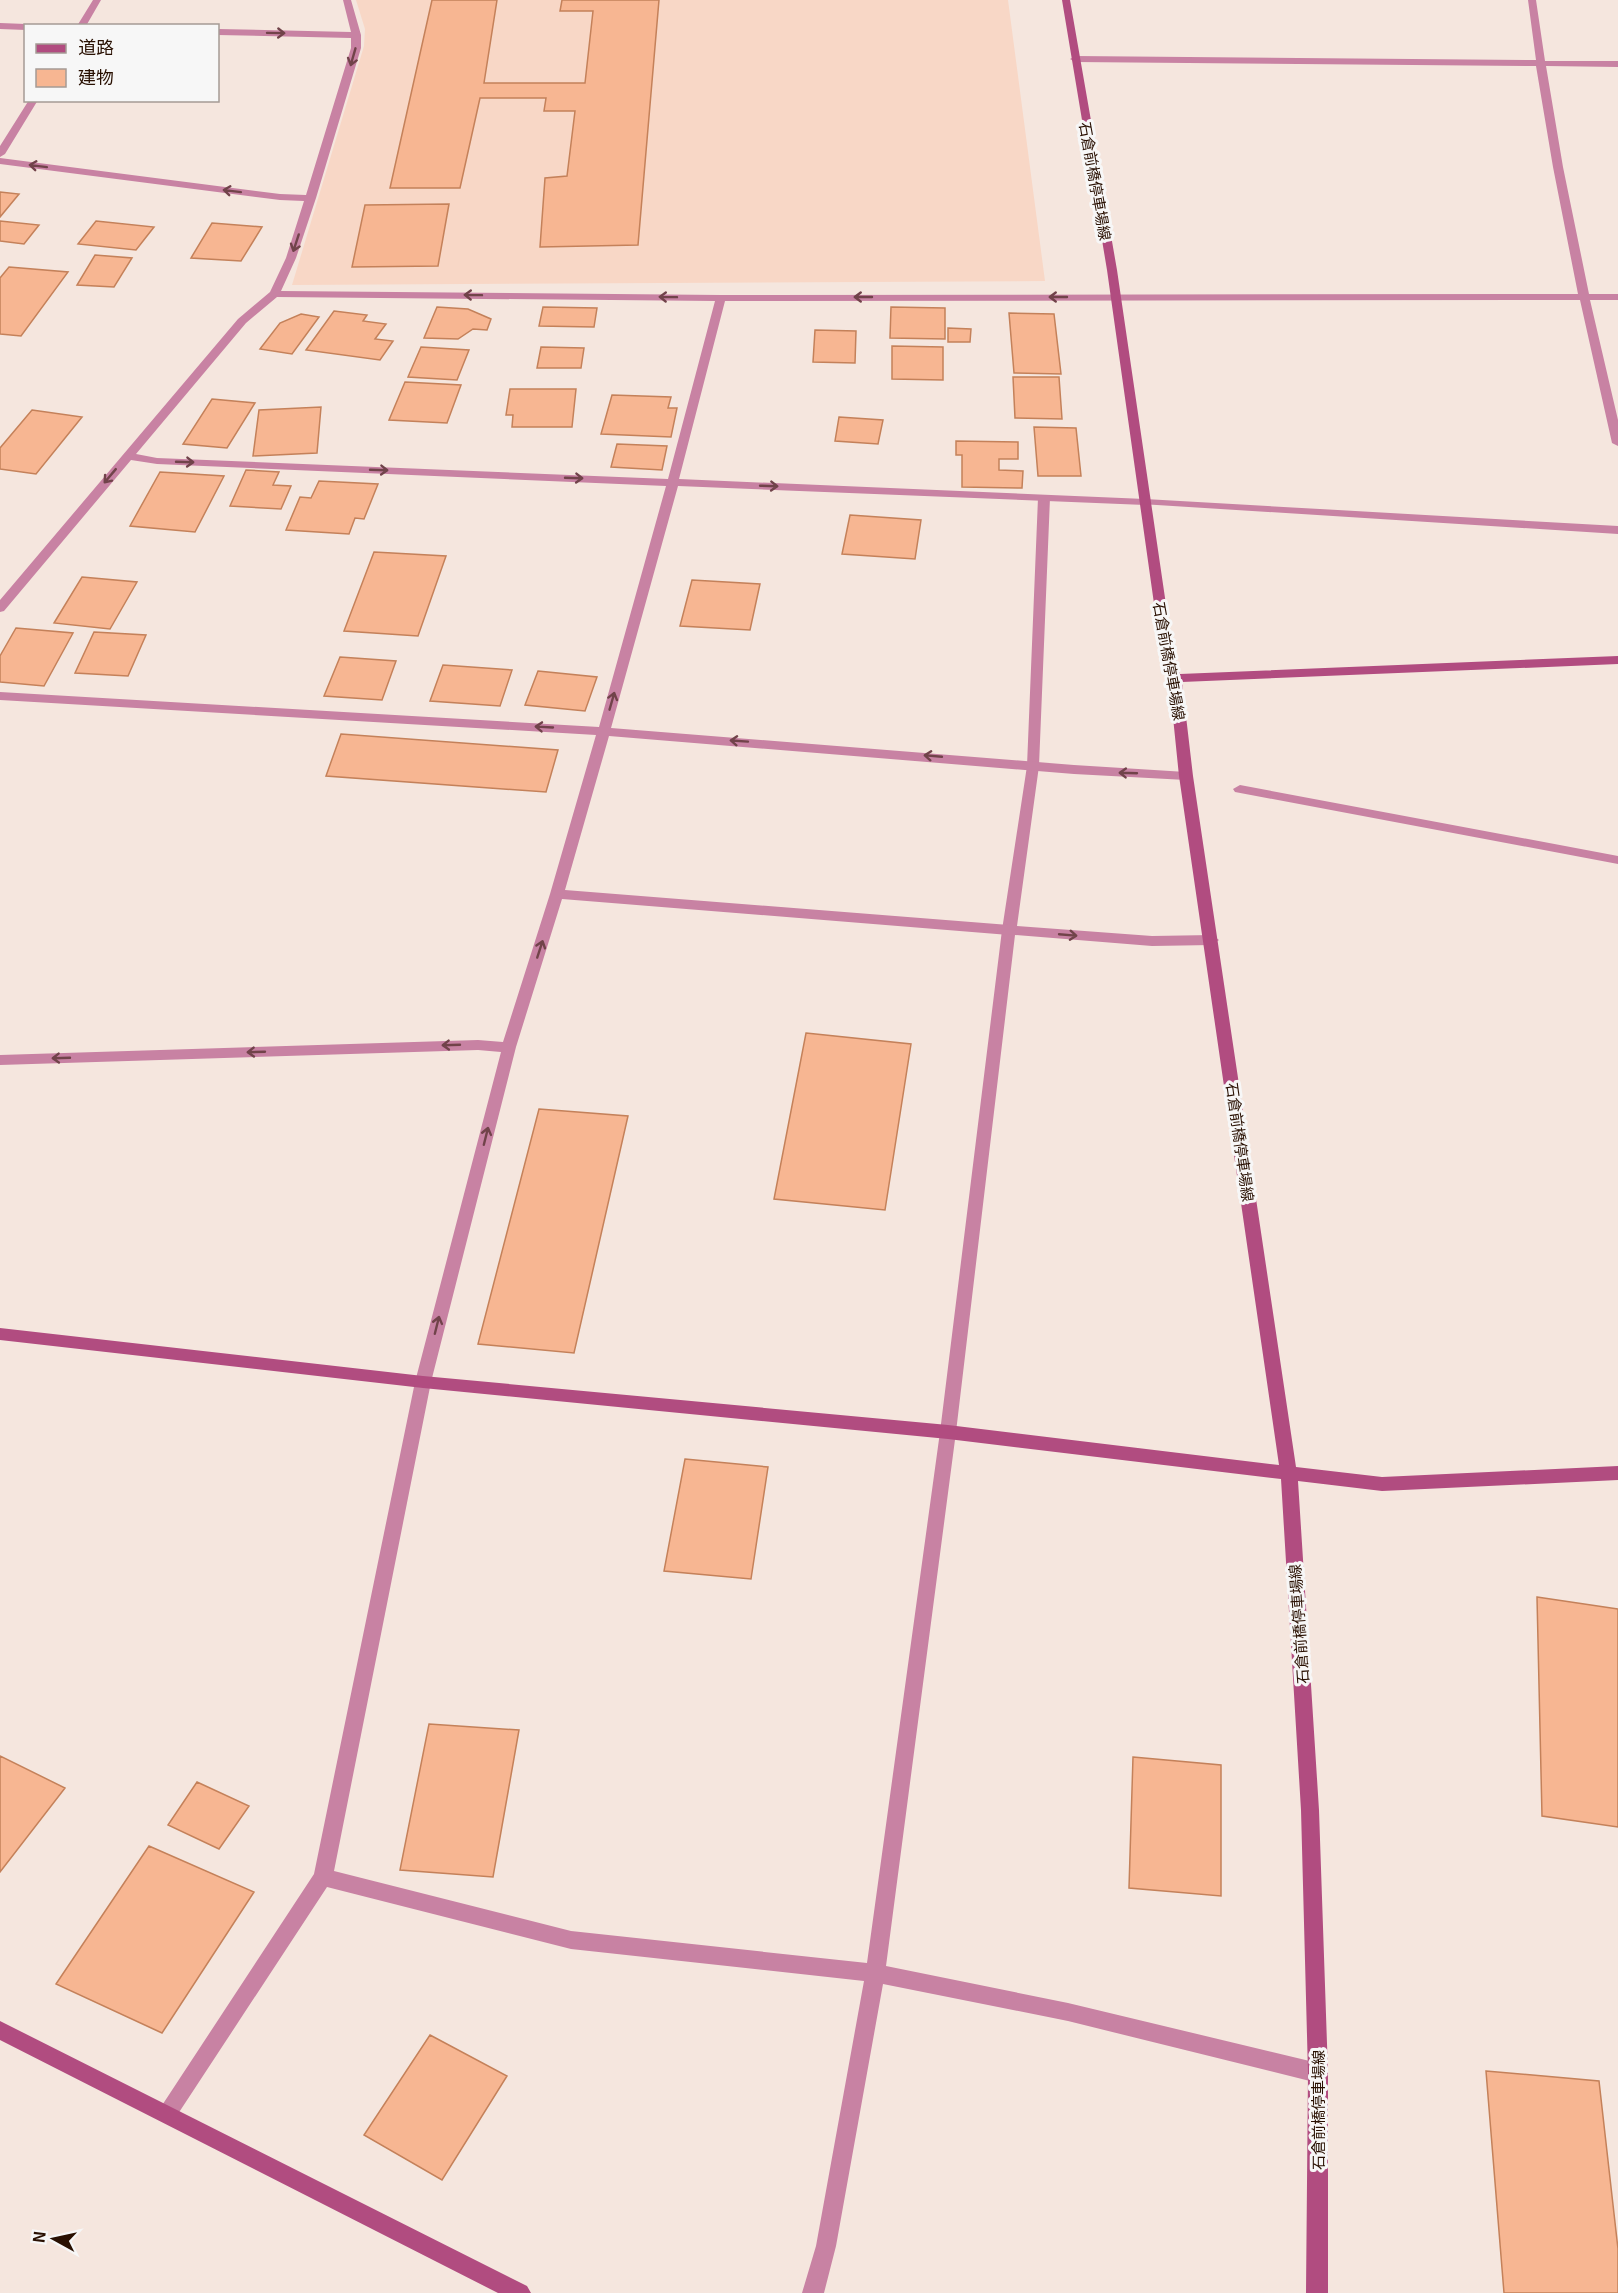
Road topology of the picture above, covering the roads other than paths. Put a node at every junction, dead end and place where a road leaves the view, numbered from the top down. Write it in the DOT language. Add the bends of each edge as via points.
graph roads {
  1 [pos="97,0"];
  2 [pos="347,0"];
  3 [pos="1066,0"];
  4 [pos="1532,0"];
  5 [pos="82,24"];
  6 [pos="0,26"];
  7 [pos="24,27"];
  8 [pos="219,32"];
  9 [pos="356,35"];
  10 [pos="1075,59"];
  11 [pos="1540,64"];
  12 [pos="1618,64"];
  13 [pos="33,102"];
  14 [pos="0,154"];
  15 [pos="0,162"];
  16 [pos="311,198"];
  17 [pos="274,294"];
  18 [pos="1116,296"];
  19 [pos="1583,297"];
  20 [pos="1618,297"];
  21 [pos="721,298"];
  22 [pos="1618,443"];
  23 [pos="127,456"];
  24 [pos="673,482"];
  25 [pos="1044,498"];
  26 [pos="1144,502"];
  27 [pos="1618,530"];
  28 [pos="0,608"];
  29 [pos="1618,660"];
  30 [pos="1175,678"];
  31 [pos="0,696"];
  32 [pos="604,731"];
  33 [pos="1033,766"];
  34 [pos="1186,776"];
  35 [pos="1240,789"];
  36 [pos="1618,860"];
  37 [pos="557,894"];
  38 [pos="1009,930"];
  39 [pos="1212,940"];
  40 [pos="509,1047"];
  41 [pos="0,1060"];
  42 [pos="0,1334"];
  43 [pos="423,1382"];
  44 [pos="948,1432"];
  45 [pos="1618,1473"];
  46 [pos="1289,1474"];
  47 [pos="323,1877"];
  48 [pos="875,1973"];
  49 [pos="0,2030"];
  50 [pos="1318,2073"];
  51 [pos="167,2113"];
  52 [pos="520,2293"];
  53 [pos="813,2293"];
  54 [pos="1317,2293"];
  1 -- 5 [label="street"];
  2 -- 9 [label="street"];
  3 -- 10 [label="main road, 石倉前橋停車場線"];
  4 -- 11 [label="street"];
  6 -- 7 [label="street"];
  8 -- 9 [label="street, one-way"];
  9 -- 16 [label="street, one-way" via="356,48"];
  10 -- 11 [label="street"];
  10 -- 18 [label="main road, 石倉前橋停車場線"];
  11 -- 12 [label="street"];
  11 -- 19 [label="street"];
  13 -- 14 [label="street"];
  16 -- 15 [label="street, one-way"];
  16 -- 17 [label="street, one-way"];
  21 -- 17 [label="street, one-way"];
  17 -- 23 [label="street" via="242,321"];
  18 -- 19 [label="street"];
  18 -- 21 [label="street, one-way"];
  18 -- 26 [label="main road, 石倉前橋停車場線"];
  19 -- 20 [label="street"];
  19 -- 22 [label="street"];
  21 -- 24 [label="street"];
  23 -- 24 [label="street, one-way" via="157,461"];
  23 -- 28 [label="street, one-way"];
  24 -- 25 [label="street, one-way"];
  32 -- 24 [label="street, one-way"];
  25 -- 26 [label="street"];
  25 -- 33 [label="street"];
  26 -- 27 [label="street"];
  26 -- 30 [label="main road, 石倉前橋停車場線"];
  29 -- 30 [label="main road"];
  30 -- 34 [label="main road, 石倉前橋停車場線"];
  32 -- 31 [label="street, one-way"];
  33 -- 32 [label="street, one-way"];
  32 -- 37 [label="street"];
  34 -- 33 [label="street, one-way"];
  33 -- 38 [label="street"];
  34 -- 39 [label="main road, 石倉前橋停車場線"];
  35 -- 36 [label="street"];
  37 -- 38 [label="street"];
  40 -- 37 [label="street, one-way"];
  38 -- 39 [label="street, one-way" via="1133,940"];
  38 -- 44 [label="street"];
  39 -- 46 [label="main road, 石倉前橋停車場線"];
  40 -- 41 [label="street, one-way" via="478,1044"];
  43 -- 40 [label="street, one-way"];
  42 -- 43 [label="main road"];
  43 -- 44 [label="main road"];
  43 -- 47 [label="street"];
  44 -- 46 [label="main road"];
  44 -- 48 [label="street"];
  45 -- 46 [label="main road" via="1382,1484"];
  46 -- 50 [label="main road, 石倉前橋停車場線" via="1310,1810"];
  47 -- 48 [label="street" via="571,1940"];
  47 -- 51 [label="street"];
  48 -- 50 [label="street" via="1068,2012"];
  48 -- 53 [label="street" via="826,2246"];
  49 -- 51 [label="main road"];
  50 -- 54 [label="main road, 石倉前橋停車場線"];
  51 -- 52 [label="main road"];
}
